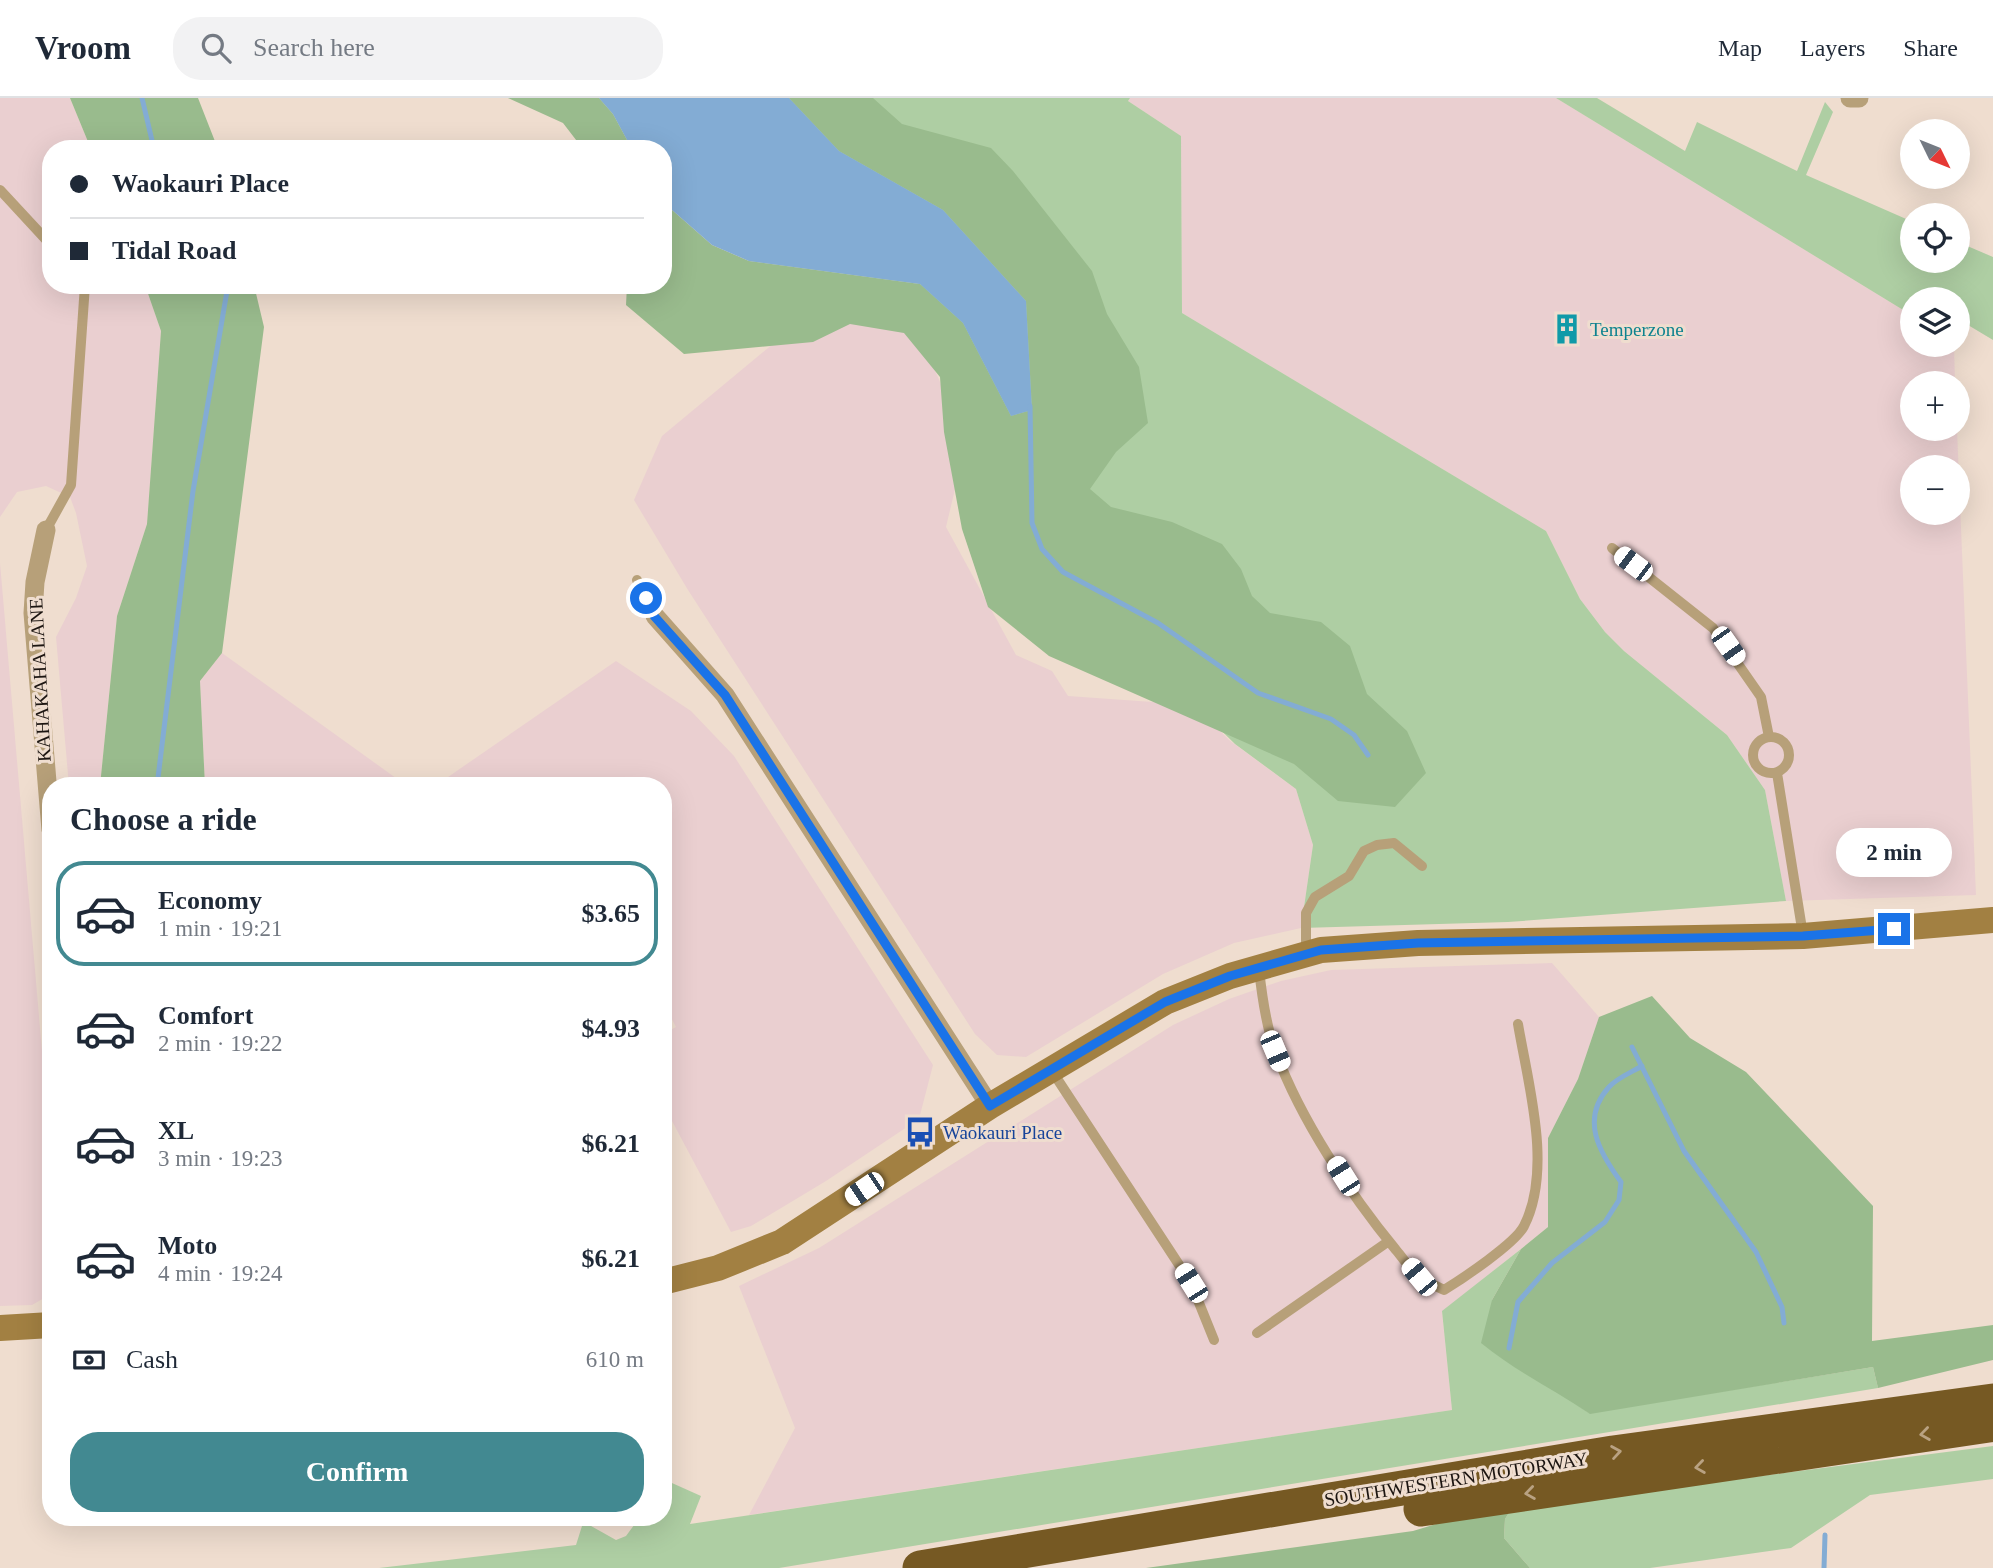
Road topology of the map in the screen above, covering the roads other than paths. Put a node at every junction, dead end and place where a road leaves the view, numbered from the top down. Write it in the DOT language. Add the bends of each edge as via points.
graph roads {
  1 [pos="1850,98"];
  2 [pos="1859,98"];
  3 [pos="0,190"];
  4 [pos="42,235"];
  5 [pos="84,294"];
  6 [pos="46,530"];
  7 [pos="1612,548"];
  8 [pos="637,580"];
  9 [pos="654,616"];
  10 [pos="1769,737"];
  11 [pos="1777,772"];
  12 [pos="47,777"];
  13 [pos="1422,866"];
  14 [pos="1993,920"];
  15 [pos="1803,936"];
  16 [pos="1306,954"];
  17 [pos="1259,968"];
  18 [pos="1518,1024"];
  19 [pos="1051,1069"];
  20 [pos="990,1106"];
  21 [pos="1389,1241"];
  22 [pos="672,1280"];
  23 [pos="42,1326"];
  24 [pos="0,1328"];
  25 [pos="1257,1333"];
  26 [pos="1214,1340"];
  27 [pos="1993,1380"];
  28 [pos="1993,1401"];
  29 [pos="1839,1420"];
  30 [pos="1993,1424"];
  31 [pos="920,1568"];
  32 [pos="1034,1568"];
  1 -- 2 [label="street"];
  3 -- 4 [label="lane"];
  5 -- 6 [label="lane" via="71,485"];
  6 -- 12 [label="street, KAHAKAHA LANE" via="33,613"];
  7 -- 10 [label="lane" via="1713,628 1761,697"];
  8 -- 9 [label="lane"];
  9 -- 20 [label="street" via="725,695"];
  10 -- 11 [label="lane" via="1788,749 1786,765"];
  10 -- 11 [label="lane" via="1759,742 1754,759 1759,769"];
  11 -- 15 [label="lane"];
  13 -- 16 [label="lane" via="1394,843 1364,851 1349,876 1309,905"];
  14 -- 15 [label="main road"];
  15 -- 16 [label="main road" via="1418,943"];
  16 -- 17 [label="main road"];
  17 -- 19 [label="main road" via="1165,1002"];
  17 -- 21 [label="lane" via="1264,1009 1290,1087"];
  18 -- 21 [label="lane" via="1536,1149 1536,1192 1523,1228 1444,1290 1419,1277"];
  19 -- 20 [label="main road"];
  19 -- 26 [label="lane" via="1191,1283"];
  20 -- 22 [label="main road" via="782,1242 718,1268"];
  21 -- 25 [label="lane"];
  23 -- 24 [label="main road"];
  27 -- 29 [label="highway"];
  28 -- 29 [label="highway, SOUTHWESTERN MOTORWAY"];
  31 -- 29 [label="highway, SOUTHWESTERN MOTORWAY, one-way"];
  30 -- 32 [label="highway, SOUTHWESTERN MOTORWAY, one-way"];
}
